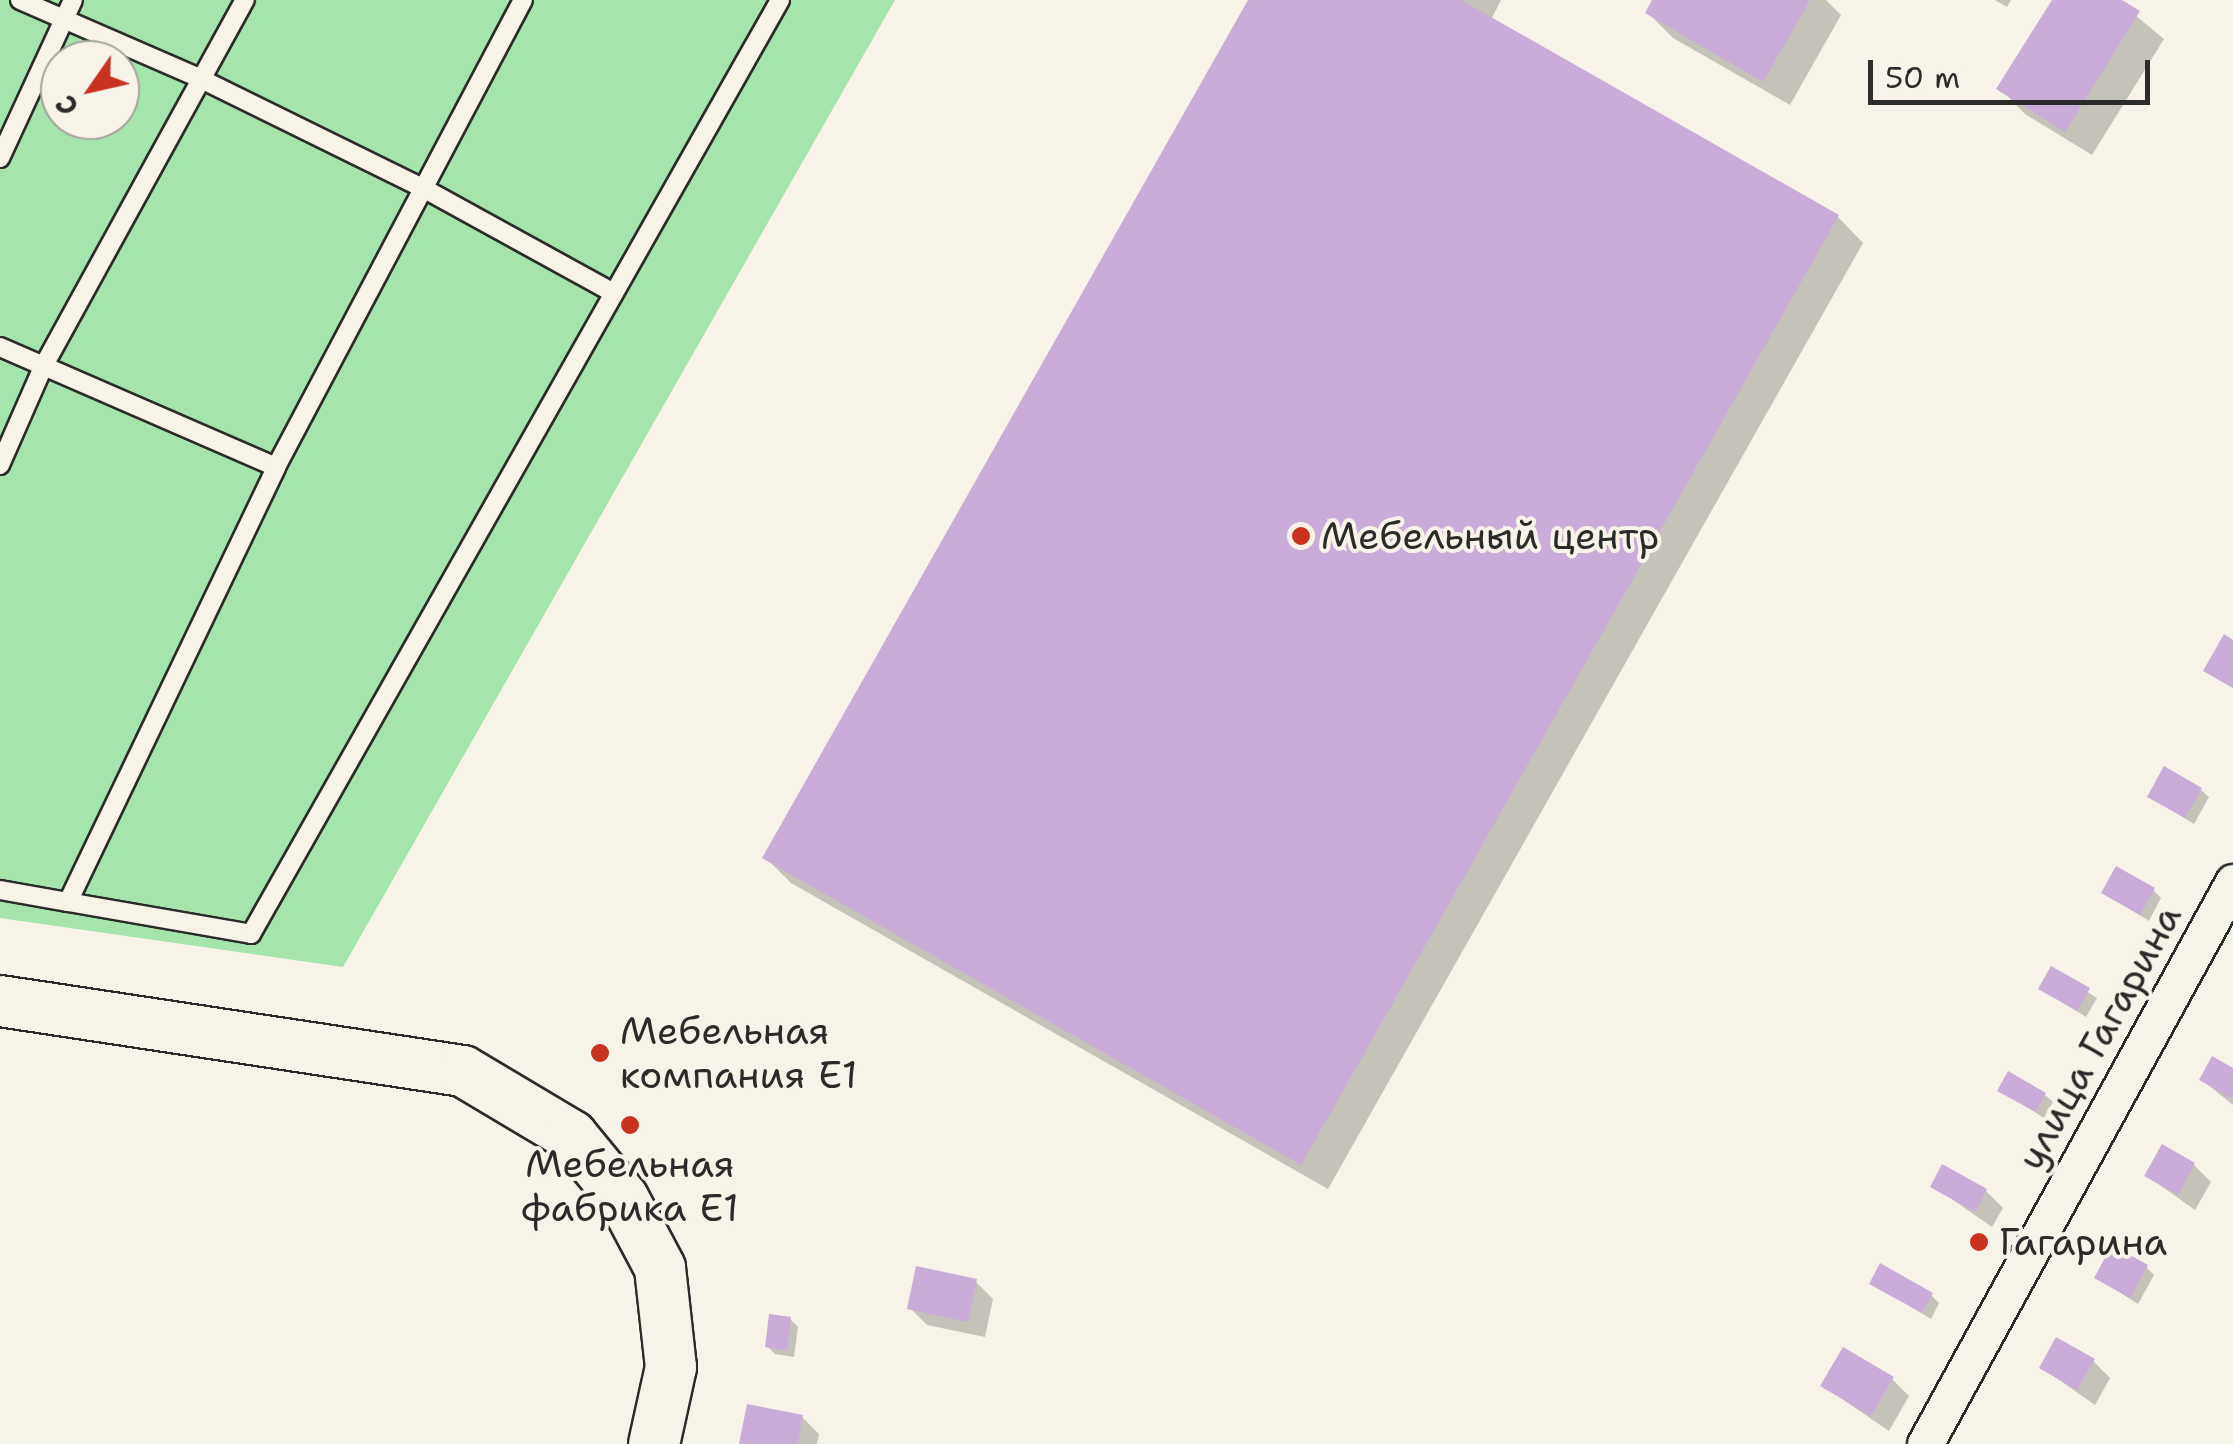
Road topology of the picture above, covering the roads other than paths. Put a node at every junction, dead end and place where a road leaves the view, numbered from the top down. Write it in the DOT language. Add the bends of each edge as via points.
graph roads {
  1 [pos="20,0"];
  2 [pos="73,0"];
  3 [pos="245,0"];
  4 [pos="523,0"];
  5 [pos="780,0"];
  6 [pos="65,20"];
  7 [pos="199,78"];
  8 [pos="0,158"];
  9 [pos="421,187"];
  10 [pos="614,293"];
  11 [pos="0,347"];
  12 [pos="42,368"];
  13 [pos="0,465"];
  14 [pos="276,466"];
  15 [pos="2233,882"];
  16 [pos="0,890"];
  17 [pos="68,902"];
  18 [pos="0,1001"];
  19 [pos="654,1444"];
  20 [pos="1925,1444"];
  1 -- 6 [label="lane"];
  2 -- 6 [label="lane"];
  3 -- 7 [label="lane"];
  4 -- 9 [label="lane"];
  5 -- 10 [label="lane"];
  6 -- 7 [label="lane"];
  6 -- 8 [label="lane"];
  7 -- 9 [label="lane"];
  7 -- 12 [label="lane"];
  9 -- 10 [label="lane"];
  9 -- 14 [label="lane"];
  10 -- 17 [label="lane" via="251,934"];
  11 -- 12 [label="lane"];
  12 -- 13 [label="lane"];
  12 -- 14 [label="lane"];
  14 -- 17 [label="lane"];
  15 -- 20 [label="street, улица Гагарина"];
  16 -- 17 [label="lane"];
  18 -- 19 [label="street" via="464,1071 572,1136 622,1198 660,1268 670,1367"];
}
